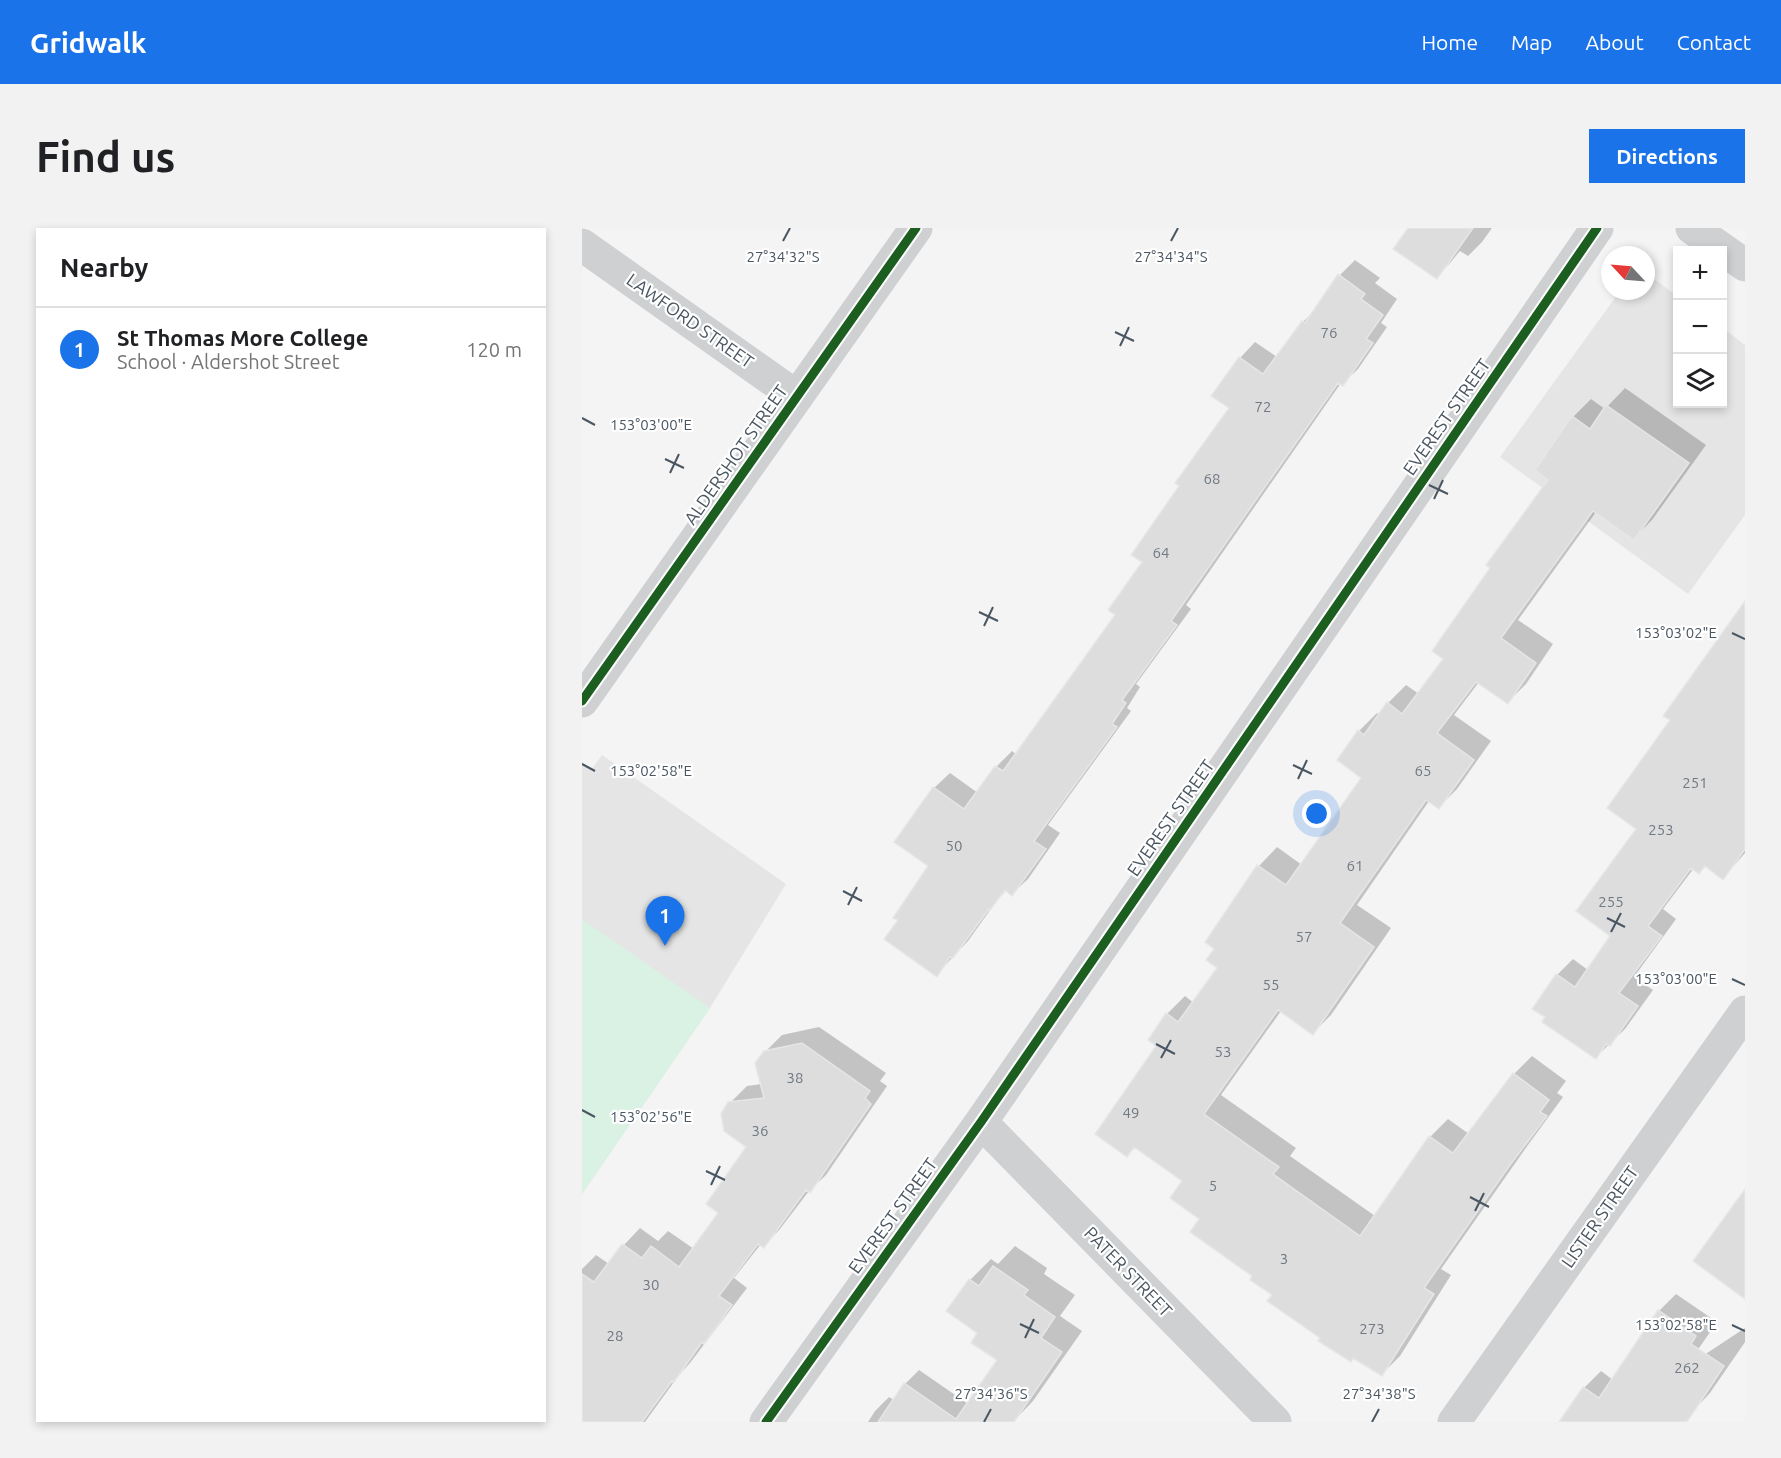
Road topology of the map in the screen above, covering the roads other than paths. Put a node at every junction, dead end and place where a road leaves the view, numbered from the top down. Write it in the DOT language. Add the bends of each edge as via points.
graph roads {
  1 [pos="916,228"];
  2 [pos="1597,228"];
  3 [pos="1692,228"];
  4 [pos="582,245"];
  5 [pos="1745,266"];
  6 [pos="797,397"];
  7 [pos="582,701"];
  8 [pos="1745,1012"];
  9 [pos="981,1122"];
  10 [pos="766,1422"];
  11 [pos="1275,1422"];
  12 [pos="1454,1422"];
  1 -- 6 [label="street, ALDERSHOT STREET"];
  2 -- 9 [label="street, EVEREST STREET"];
  3 -- 5 [label="street"];
  4 -- 6 [label="street, LAWFORD STREET"];
  6 -- 7 [label="street, ALDERSHOT STREET"];
  8 -- 12 [label="street, LISTER STREET"];
  9 -- 10 [label="street, EVEREST STREET"];
  9 -- 11 [label="street, PATER STREET"];
}
